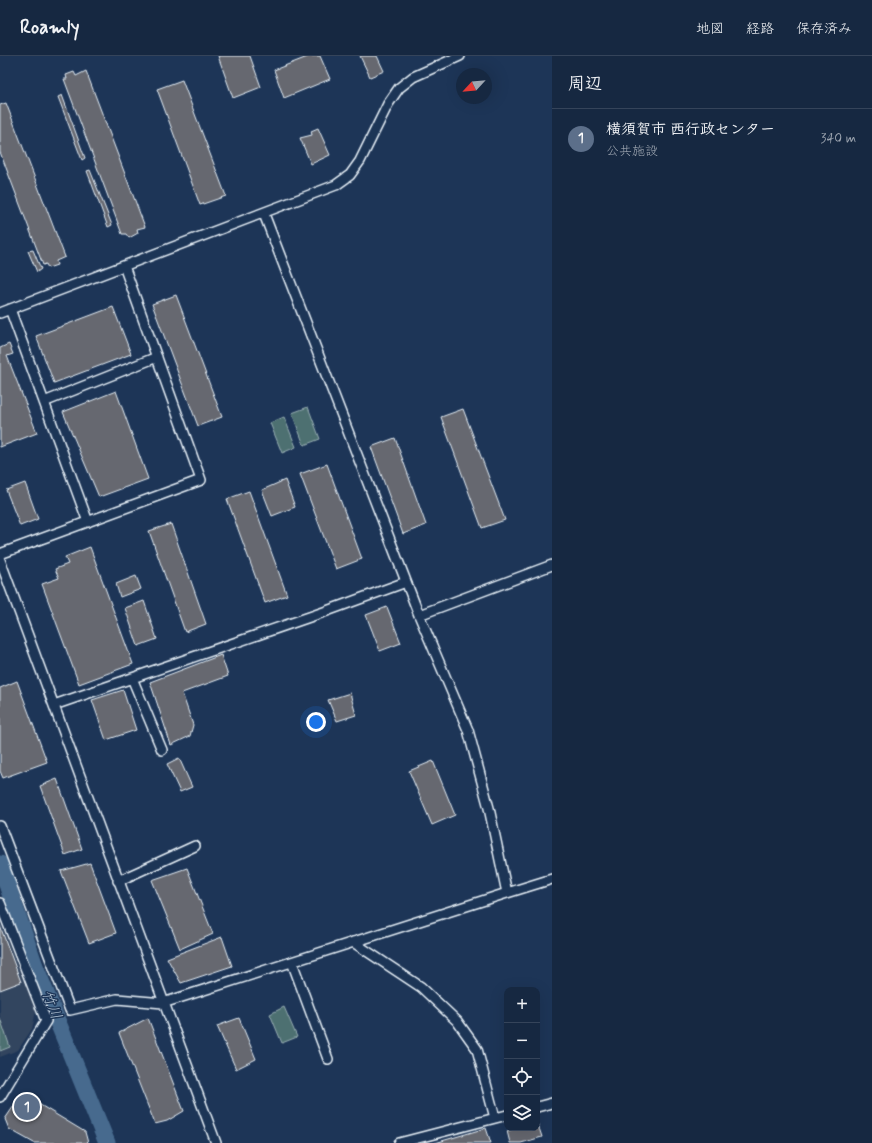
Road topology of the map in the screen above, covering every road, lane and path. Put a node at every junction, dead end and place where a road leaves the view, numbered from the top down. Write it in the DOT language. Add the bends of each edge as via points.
graph roads {
  1 [pos="460,56"];
  2 [pos="264,214"];
  3 [pos="124,266"];
  4 [pos="10,309"];
  5 [pos="0,313"];
  6 [pos="157,357"];
  7 [pos="44,402"];
  8 [pos="88,522"];
  9 [pos="0,554"];
  10 [pos="0,560"];
  11 [pos="552,565"];
  12 [pos="406,582"];
  13 [pos="419,615"];
  14 [pos="132,678"];
  15 [pos="54,705"];
  16 [pos="162,750"];
  17 [pos="0,826"];
  18 [pos="195,846"];
  19 [pos="552,879"];
  20 [pos="118,881"];
  21 [pos="507,893"];
  22 [pos="0,903"];
  23 [pos="353,942"];
  24 [pos="292,962"];
  25 [pos="163,1002"];
  26 [pos="328,1059"];
  27 [pos="0,1097"];
  28 [pos="552,1103"];
  29 [pos="540,1106"];
  30 [pos="504,1116"];
  31 [pos="495,1118"];
  32 [pos="216,1143"];
  33 [pos="399,1143"];
  1 -- 2 [label="street" via="413,77 399,88 350,175 336,185"];
  2 -- 3 [label="street"];
  2 -- 12 [label="street"];
  3 -- 4 [label="street"];
  3 -- 6 [label="street"];
  4 -- 5 [label="street"];
  4 -- 7 [label="street"];
  6 -- 7 [label="street"];
  6 -- 8 [label="street" via="201,480"];
  7 -- 8 [label="street"];
  8 -- 9 [label="street"];
  10 -- 15 [label="street"];
  11 -- 13 [label="street"];
  12 -- 13 [label="street"];
  12 -- 14 [label="street"];
  13 -- 21 [label="street" via="468,730 489,808"];
  14 -- 15 [label="street"];
  14 -- 16 [label="street"];
  15 -- 20 [label="street"];
  17 -- 25 [label="street" via="70,1010 117,999"];
  18 -- 20 [label="street"];
  19 -- 21 [label="street"];
  20 -- 25 [label="street"];
  21 -- 23 [label="street"];
  22 -- 27 [label="street" via="46,1021"];
  23 -- 24 [label="street"];
  23 -- 31 [label="street" via="421,987 457,1021 477,1049"];
  24 -- 25 [label="street"];
  24 -- 26 [label="street"];
  25 -- 32 [label="street"];
  28 -- 29 [label="street"];
  30 -- 31 [label="street"];
  31 -- 33 [label="street"];
}
